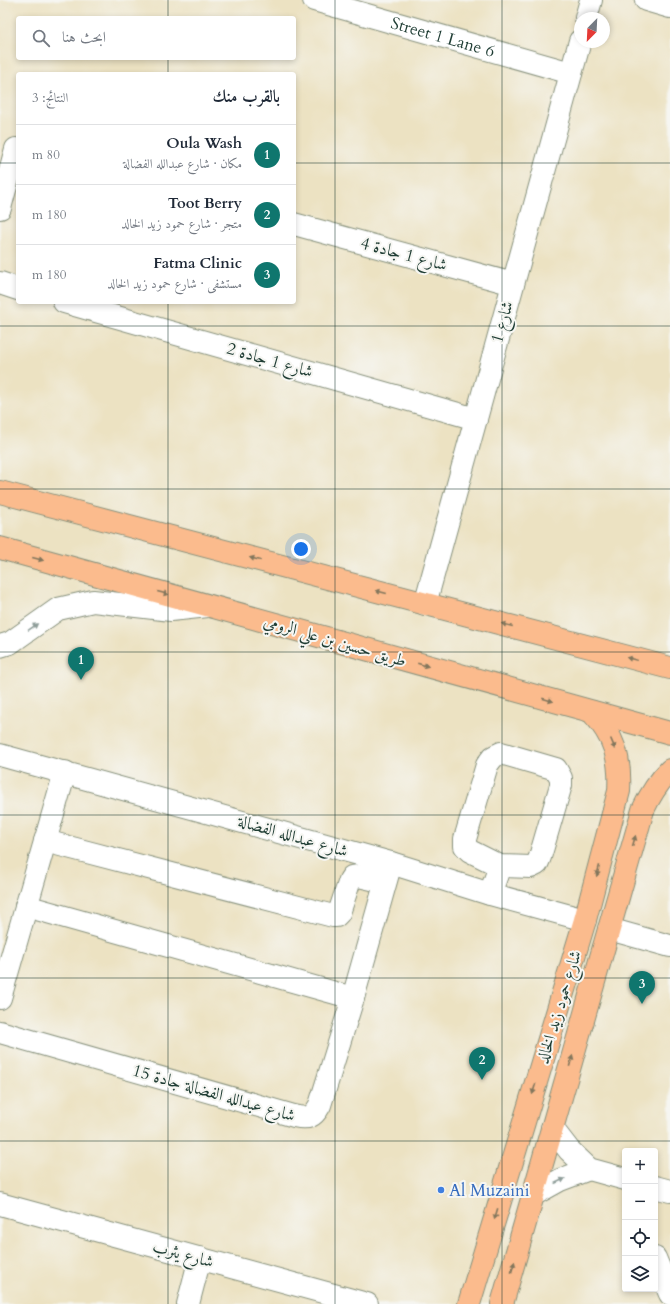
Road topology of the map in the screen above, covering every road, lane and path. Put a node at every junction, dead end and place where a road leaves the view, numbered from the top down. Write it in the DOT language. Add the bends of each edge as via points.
graph roads {
  1 [pos="314,0"];
  2 [pos="591,0"];
  3 [pos="646,0"];
  4 [pos="670,7"];
  5 [pos="588,12"];
  6 [pos="578,48"];
  7 [pos="571,73"];
  8 [pos="11,148"];
  9 [pos="0,208"];
  10 [pos="296,225"];
  11 [pos="0,283"];
  12 [pos="513,284"];
  13 [pos="16,288"];
  14 [pos="71,304"];
  15 [pos="476,419"];
  16 [pos="0,492"];
  17 [pos="0,548"];
  18 [pos="425,604"];
  19 [pos="210,606"];
  20 [pos="0,646"];
  21 [pos="670,668"];
  22 [pos="592,712"];
  23 [pos="670,734"];
  24 [pos="0,755"];
  25 [pos="670,770"];
  26 [pos="65,772"];
  27 [pos="45,841"];
  28 [pos="500,866"];
  29 [pos="388,872"];
  30 [pos="490,894"];
  31 [pos="26,906"];
  32 [pos="585,920"];
  33 [pos="608,929"];
  34 [pos="670,946"];
  35 [pos="0,998"];
  36 [pos="353,998"];
  37 [pos="0,1032"];
  38 [pos="552,1128"];
  39 [pos="589,1169"];
  40 [pos="622,1180"];
  41 [pos="658,1188"];
  42 [pos="670,1191"];
  43 [pos="533,1195"];
  44 [pos="0,1204"];
  45 [pos="200,1258"];
  46 [pos="658,1265"];
  47 [pos="670,1294"];
  48 [pos="188,1304"];
  49 [pos="367,1304"];
  50 [pos="469,1304"];
  51 [pos="502,1304"];
  1 -- 7 [label="street, Street 1 Lane 6"];
  2 -- 5 [label="street"];
  3 -- 4 [label="street"];
  6 -- 7 [label="street, شارع 1"];
  7 -- 12 [label="street, شارع 1"];
  8 -- 9 [label="street"];
  10 -- 12 [label="street, شارع 1 جادة 4"];
  11 -- 13 [label="street"];
  12 -- 15 [label="street, شارع 1"];
  14 -- 15 [label="street, شارع 1 جادة 2"];
  15 -- 18 [label="street, شارع 1"];
  18 -- 16 [label="main road, one-way"];
  17 -- 19 [label="main road, طريق حسين بن علي الرومي, one-way"];
  21 -- 18 [label="main road, one-way"];
  20 -- 19 [label="street, one-way" via="10,643 58,609 94,601 172,610"];
  19 -- 22 [label="main road, طريق حسين بن علي الرومي, one-way"];
  22 -- 23 [label="main road, طريق حسين بن علي الرومي"];
  22 -- 32 [label="main road, شارع حمود زيد الخالد, one-way" via="602,723 615,748 620,776 616,805"];
  24 -- 26 [label="street, شارع عبدالله الفضالة"];
  33 -- 25 [label="main road, شارع حمود زيد الخالد, one-way" via="643,810 660,780"];
  26 -- 27 [label="street"];
  26 -- 29 [label="street, شارع عبدالله الفضالة"];
  27 -- 29 [label="street" via="333,916 339,913 352,877"];
  27 -- 31 [label="street"];
  28 -- 28 [label="street" via="470,851 465,846 465,839 487,765 493,757 502,753 556,769 561,778 561,785 537,864 531,867"];
  28 -- 30 [label="street"];
  29 -- 30 [label="street, شارع عبدالله الفضالة"];
  29 -- 36 [label="street, شارع عبدالله الفضالة جادة 15"];
  30 -- 32 [label="street, شارع عبدالله الفضالة"];
  31 -- 35 [label="street"];
  31 -- 36 [label="street"];
  32 -- 50 [label="main road, شارع حمود زيد الخالد, one-way"];
  33 -- 34 [label="street"];
  38 -- 33 [label="main road, شارع حمود زيد الخالد, one-way"];
  36 -- 37 [label="street, شارع عبدالله الفضالة جادة 15" via="320,1105 311,1116 302,1118"];
  38 -- 39 [label="street" via="569,1150"];
  38 -- 43 [label="main road, شارع حمود زيد الخالد"];
  39 -- 40 [label="street"];
  43 -- 39 [label="street, one-way" via="560,1180"];
  41 -- 42 [label="street"];
  51 -- 43 [label="main road, شارع حمود زيد الخالد, one-way"];
  44 -- 45 [label="street, شارع يثرب"];
  45 -- 48 [label="street"];
  45 -- 49 [label="street, شارع يثرب"];
  46 -- 47 [label="street"];
}
